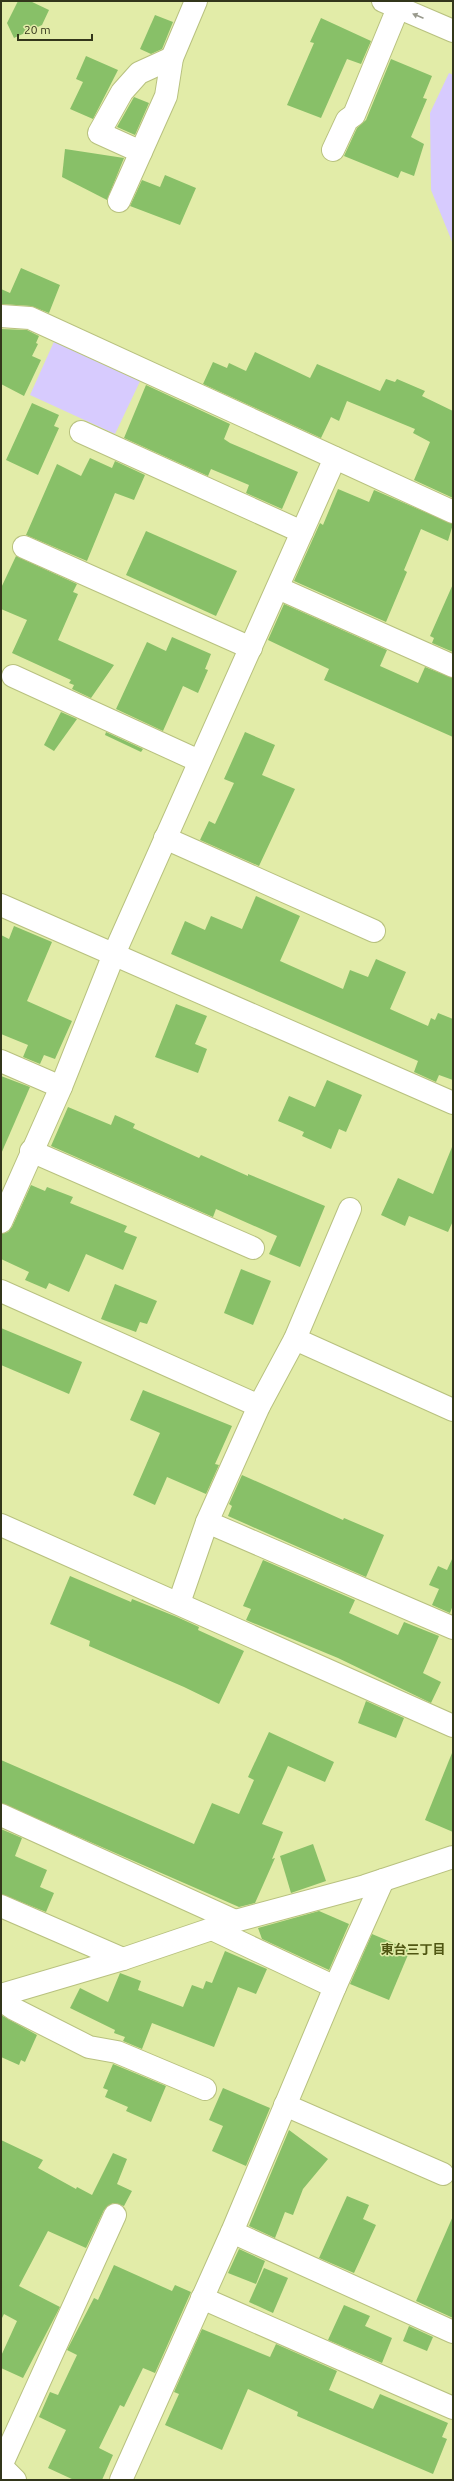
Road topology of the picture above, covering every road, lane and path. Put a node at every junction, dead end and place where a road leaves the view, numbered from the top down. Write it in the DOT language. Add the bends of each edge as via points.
graph roads {
  1 [pos="196,1"];
  2 [pos="390,4"];
  3 [pos="453,31"];
  4 [pos="172,58"];
  5 [pos="333,150"];
  6 [pos="141,152"];
  7 [pos="118,201"];
  8 [pos="1,316"];
  9 [pos="80,432"];
  10 [pos="335,458"];
  11 [pos="453,512"];
  12 [pos="302,532"];
  13 [pos="24,547"];
  14 [pos="278,588"];
  15 [pos="251,648"];
  16 [pos="453,666"];
  17 [pos="13,676"];
  18 [pos="199,761"];
  19 [pos="165,838"];
  20 [pos="1,905"];
  21 [pos="374,931"];
  22 [pos="114,954"];
  23 [pos="1,1061"];
  24 [pos="62,1087"];
  25 [pos="453,1103"];
  26 [pos="31,1151"];
  27 [pos="350,1209"];
  28 [pos="1,1222"];
  29 [pos="253,1248"];
  30 [pos="1,1291"];
  31 [pos="296,1339"];
  32 [pos="259,1406"];
  33 [pos="453,1410"];
  34 [pos="207,1522"];
  35 [pos="1,1525"];
  36 [pos="179,1603"];
  37 [pos="453,1628"];
  38 [pos="451,1720"];
  39 [pos="1,1814"];
  40 [pos="453,1858"];
  41 [pos="383,1880"];
  42 [pos="1,1906"];
  43 [pos="235,1921"];
  44 [pos="212,1928"];
  45 [pos="123,1959"];
  46 [pos="335,1987"];
  47 [pos="1,1995"];
  48 [pos="1,2000"];
  49 [pos="206,2089"];
  50 [pos="285,2105"];
  51 [pos="444,2174"];
  52 [pos="115,2215"];
  53 [pos="232,2232"];
  54 [pos="202,2298"];
  55 [pos="453,2332"];
  56 [pos="453,2408"];
  57 [pos="1,2466"];
  58 [pos="15,2480"];
  59 [pos="121,2480"];
  1 -- 4 [label="street"];
  3 -- 2 [label="street, one-way"];
  2 -- 5 [label="street" via="354,115 346,120"];
  4 -- 6 [label="street" via="166,96"];
  4 -- 6 [label="street" via="139,73 122,92 99,133"];
  6 -- 7 [label="street"];
  8 -- 10 [label="street" via="30,318"];
  9 -- 12 [label="street"];
  10 -- 11 [label="street"];
  10 -- 12 [label="street"];
  12 -- 14 [label="street"];
  13 -- 15 [label="street"];
  14 -- 15 [label="street"];
  14 -- 16 [label="street"];
  15 -- 18 [label="street"];
  17 -- 18 [label="street"];
  18 -- 19 [label="street"];
  19 -- 21 [label="street"];
  19 -- 22 [label="street"];
  20 -- 22 [label="street"];
  22 -- 24 [label="street"];
  22 -- 25 [label="street"];
  23 -- 24 [label="street"];
  24 -- 26 [label="street"];
  26 -- 28 [label="street"];
  26 -- 29 [label="street"];
  27 -- 31 [label="street"];
  30 -- 32 [label="street"];
  31 -- 32 [label="street"];
  31 -- 33 [label="street"];
  32 -- 34 [label="street"];
  34 -- 36 [label="street"];
  34 -- 37 [label="street"];
  35 -- 36 [label="street"];
  36 -- 38 [label="street"];
  39 -- 43 [label="street"];
  40 -- 41 [label="street"];
  41 -- 43 [label="street"];
  41 -- 46 [label="street"];
  42 -- 45 [label="street"];
  43 -- 44 [label="street"];
  44 -- 45 [label="street"];
  44 -- 46 [label="street"];
  45 -- 47 [label="street"];
  46 -- 50 [label="street"];
  48 -- 49 [label="street" via="89,2047 117,2052"];
  50 -- 51 [label="street"];
  50 -- 53 [label="street"];
  52 -- 57 [label="street"];
  53 -- 54 [label="street"];
  53 -- 55 [label="street"];
  54 -- 56 [label="street"];
  54 -- 59 [label="street"];
  57 -- 58 [label="street"];
}
